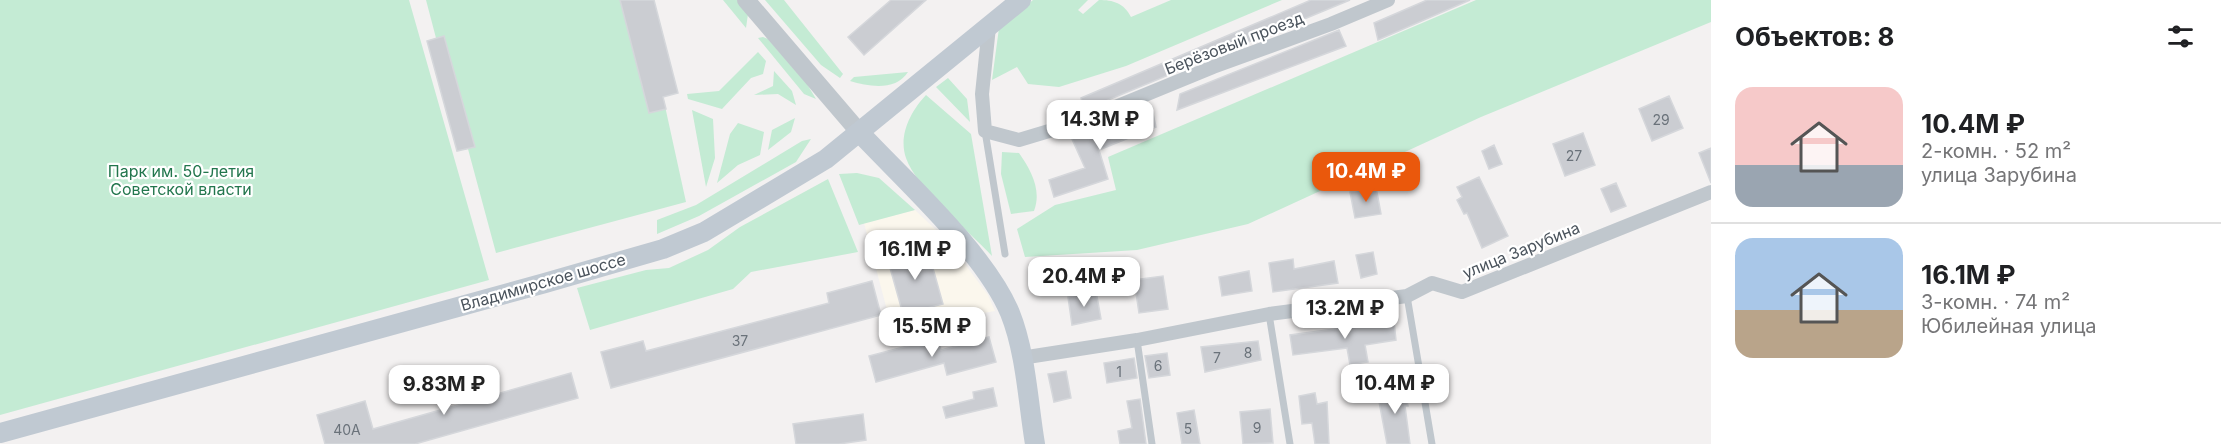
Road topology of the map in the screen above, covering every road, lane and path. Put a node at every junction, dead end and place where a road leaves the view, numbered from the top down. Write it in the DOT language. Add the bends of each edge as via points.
graph roads {
  1 [pos="746,0"];
  2 [pos="1388,0"];
  3 [pos="1012,3"];
  4 [pos="988,27"];
  5 [pos="985,131"];
  6 [pos="860,132"];
  7 [pos="1711,192"];
  8 [pos="1005,254"];
  9 [pos="1407,296"];
  10 [pos="1269,314"];
  11 [pos="1137,340"];
  12 [pos="1021,358"];
  13 [pos="0,433"];
  14 [pos="1035,444"];
  15 [pos="1152,444"];
  16 [pos="1290,444"];
  17 [pos="1432,444"];
  1 -- 6 [label="street"];
  2 -- 5 [label="street, Берёзовый проезд" via="1079,122 1019,140"];
  3 -- 4 [label="main road, Владимирское шоссе"];
  4 -- 5 [label="street" via="982,94"];
  4 -- 6 [label="main road, Владимирское шоссе"];
  5 -- 8 [label="lane"];
  6 -- 12 [label="main road" via="990,278 1010,315"];
  6 -- 13 [label="main road, Владимирское шоссе" via="826,159 704,232 663,249"];
  7 -- 9 [label="street, улица Зарубина" via="1462,292 1432,283"];
  9 -- 10 [label="street, улица Зарубина"];
  9 -- 17 [label="lane"];
  10 -- 11 [label="street, улица Зарубина"];
  10 -- 16 [label="lane"];
  11 -- 12 [label="street, улица Зарубина"];
  11 -- 15 [label="lane"];
  12 -- 14 [label="main road"];
}
